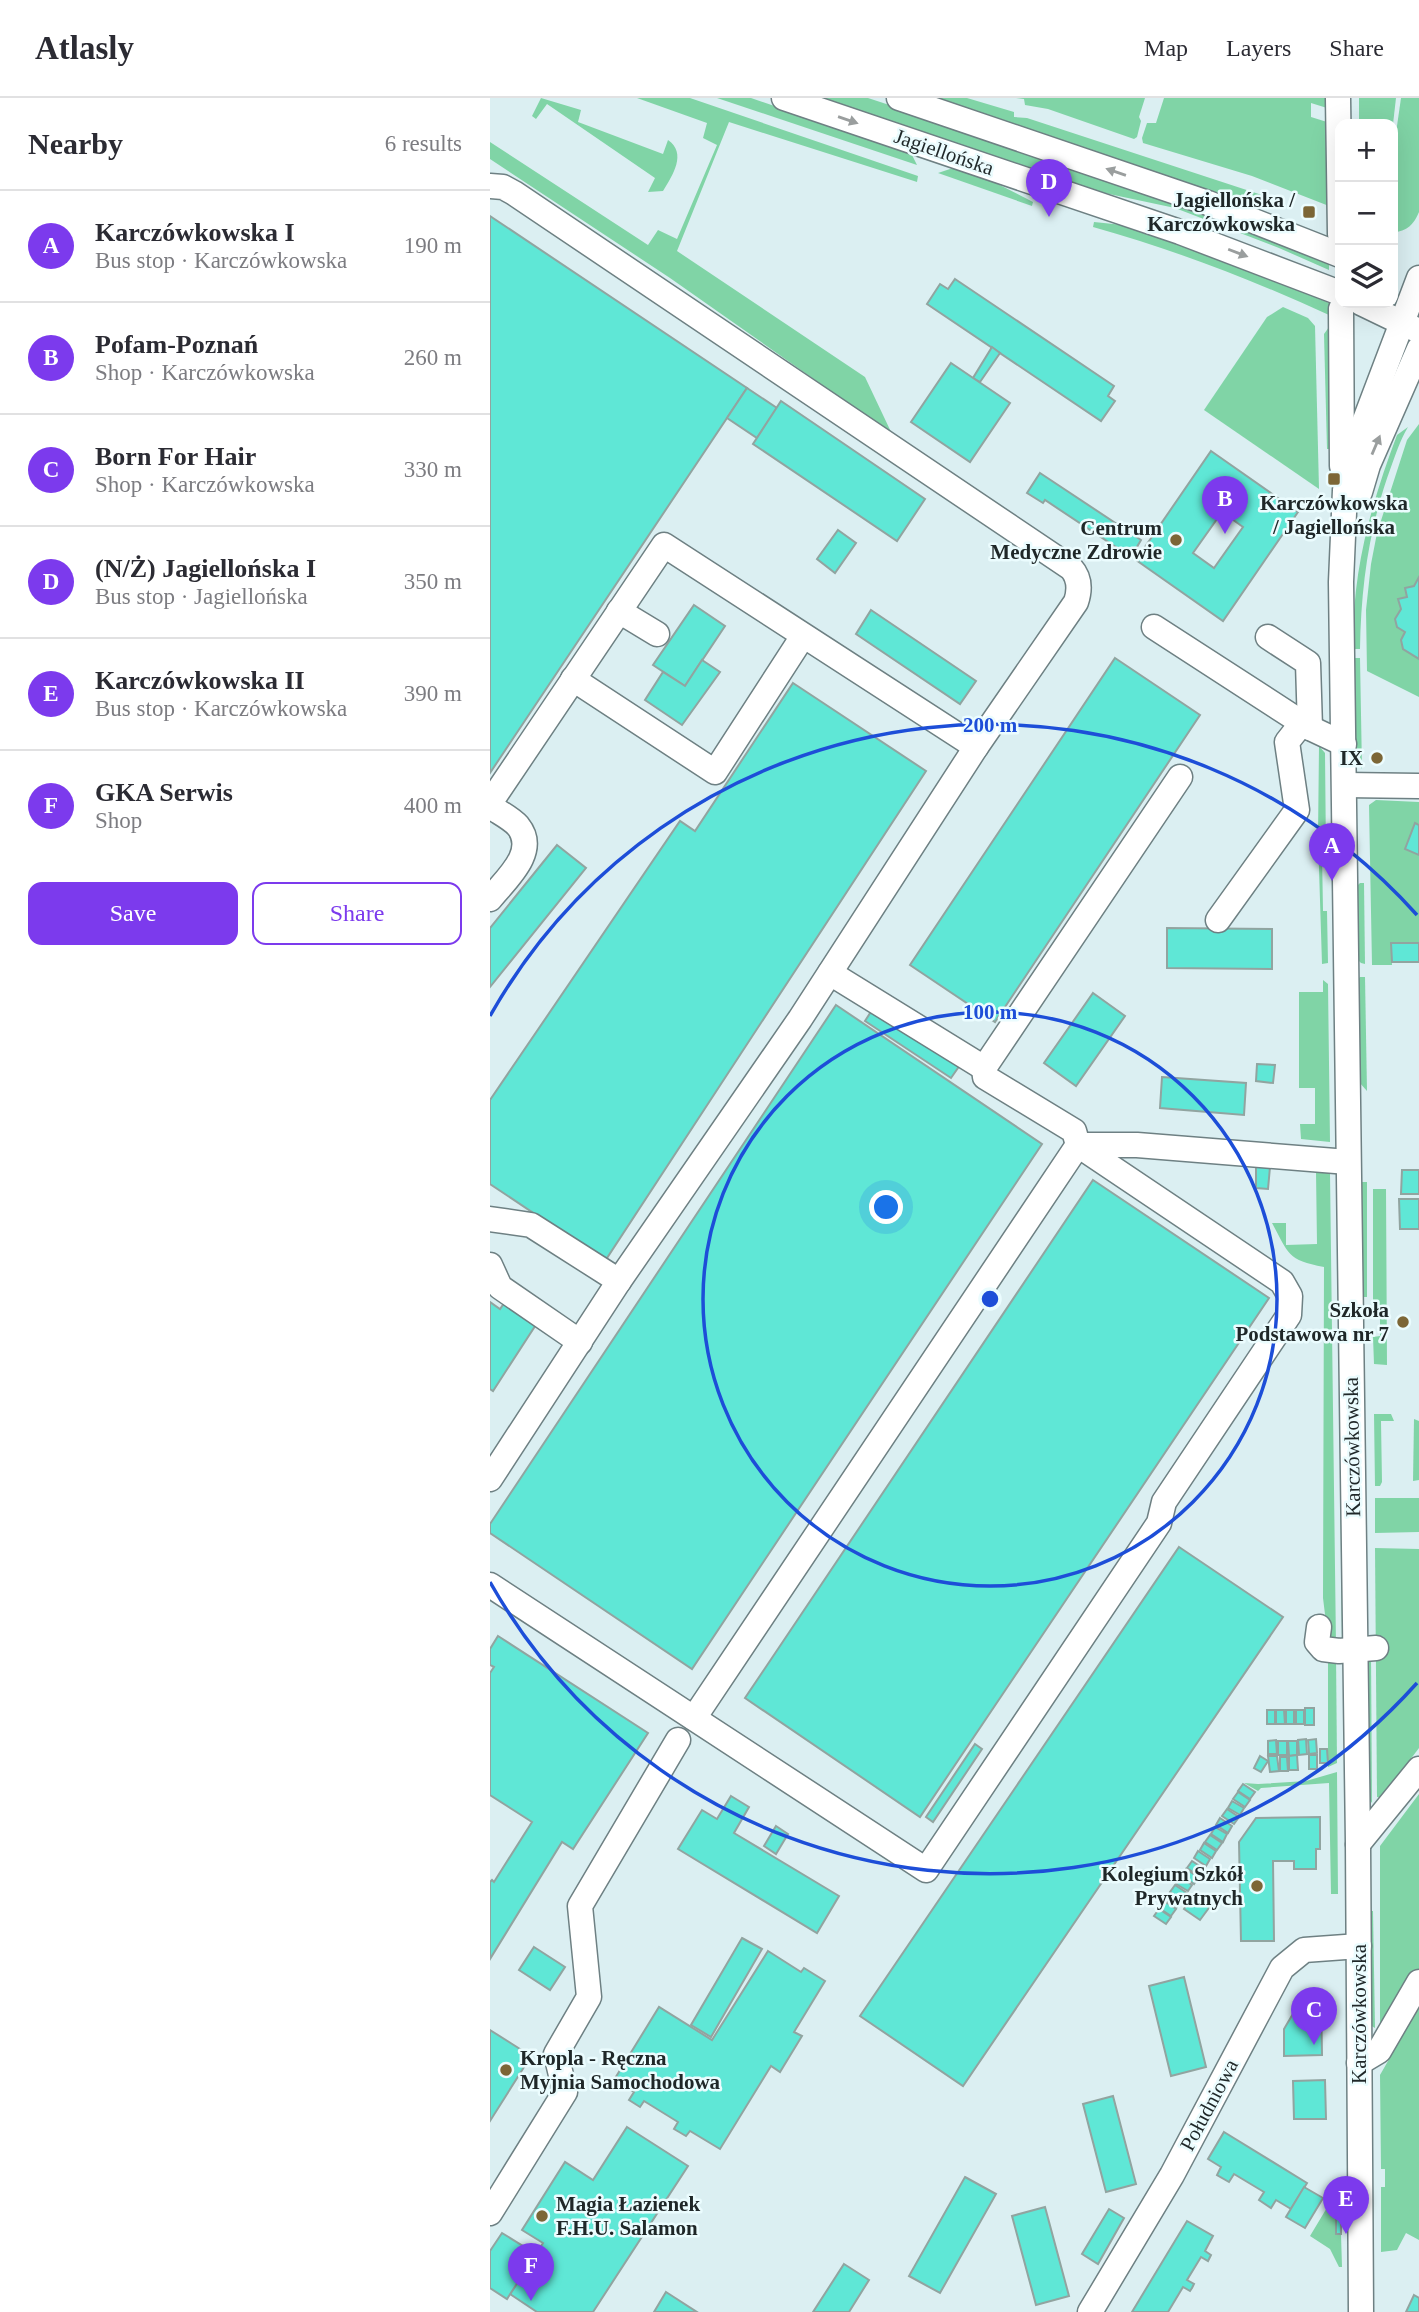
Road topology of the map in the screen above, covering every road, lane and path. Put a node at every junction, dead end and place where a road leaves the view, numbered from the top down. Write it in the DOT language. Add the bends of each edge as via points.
graph roads {
  1 [pos="784,98"];
  2 [pos="899,98"];
  3 [pos="1338,98"];
  4 [pos="1338,119"];
  5 [pos="490,186"];
  6 [pos="1335,254"];
  7 [pos="1411,285"];
  8 [pos="1335,297"];
  9 [pos="1347,308"];
  10 [pos="1363,308"];
  11 [pos="1410,326"];
  12 [pos="1419,349"];
  13 [pos="1345,490"];
  14 [pos="1342,582"];
  15 [pos="620,611"];
  16 [pos="1153,627"];
  17 [pos="657,634"];
  18 [pos="803,636"];
  19 [pos="1268,637"];
  20 [pos="573,679"];
  21 [pos="1306,726"];
  22 [pos="1344,744"];
  23 [pos="976,747"];
  24 [pos="1180,777"];
  25 [pos="1345,785"];
  26 [pos="1419,786"];
  27 [pos="490,804"];
  28 [pos="490,899"];
  29 [pos="1218,920"];
  30 [pos="830,973"];
  31 [pos="984,1068"];
  32 [pos="1078,1145"];
  33 [pos="1348,1162"];
  34 [pos="490,1219"];
  35 [pos="490,1265"];
  36 [pos="619,1281"];
  37 [pos="580,1342"];
  38 [pos="490,1479"];
  39 [pos="490,1585"];
  40 [pos="1318,1627"];
  41 [pos="1366,1649"];
  42 [pos="694,1718"];
  43 [pos="678,1740"];
  44 [pos="1419,1769"];
  45 [pos="1358,1844"];
  46 [pos="1359,1946"];
  47 [pos="1419,1982"];
  48 [pos="1359,2063"];
  49 [pos="493,2203"];
  50 [pos="1090,2312"];
  51 [pos="1361,2312"];
  1 -- 8 [label="street, Jagiellońska, one-way" via="1180,232"];
  6 -- 2 [label="street, Jagiellońska, one-way" via="1208,203"];
  3 -- 4 [label="street"];
  5 -- 23 [label="street" via="514,194 1076,573 1076,602"];
  7 -- 11 [label="street, Karczówkowska"];
  9 -- 13 [label="street"];
  10 -- 11 [label="street, Jagiellońska"];
  11 -- 13 [label="street, Karczówkowska" via="1357,441"];
  14 -- 12 [label="street, Karczówkowska, one-way" via="1354,512 1368,466"];
  13 -- 14 [label="street, Karczówkowska"];
  14 -- 22 [label="street, Karczówkowska"];
  15 -- 17 [label="street"];
  15 -- 18 [label="street" via="664,545"];
  15 -- 20 [label="street"];
  16 -- 21 [label="street"];
  18 -- 20 [label="street" via="715,772"];
  18 -- 23 [label="street"];
  19 -- 21 [label="street" via="1308,663"];
  20 -- 27 [label="street"];
  21 -- 22 [label="street"];
  21 -- 29 [label="street" via="1287,742 1297,810"];
  22 -- 25 [label="street, Karczówkowska"];
  23 -- 30 [label="street"];
  24 -- 31 [label="street"];
  25 -- 26 [label="street"];
  25 -- 33 [label="street, Karczówkowska"];
  27 -- 28 [label="street" via="517,826 524,840 524,856"];
  30 -- 31 [label="street"];
  30 -- 36 [label="street"];
  31 -- 32 [label="street" via="985,1077 1073,1131"];
  32 -- 33 [label="street" via="1137,1145"];
  32 -- 42 [label="street"];
  32 -- 42 [label="street" via="1282,1282 1290,1296 1289,1315 1164,1502 1159,1523 1144,1546 926,1870"];
  33 -- 41 [label="street, Karczówkowska"];
  34 -- 36 [label="street" via="531,1226"];
  35 -- 37 [label="street" via="500,1287"];
  36 -- 37 [label="street"];
  37 -- 38 [label="street"];
  39 -- 42 [label="street"];
  40 -- 41 [label="street" via="1317,1642 1323,1649"];
  41 -- 45 [label="street, Karczówkowska"];
  43 -- 49 [label="street" via="580,1906 589,1997 556,2054 565,2092"];
  44 -- 45 [label="street"];
  45 -- 46 [label="street, Karczówkowska"];
  46 -- 48 [label="street, Karczówkowska"];
  46 -- 50 [label="street, Południowa" via="1304,1950 1282,1968 1172,2175"];
  47 -- 48 [label="street" via="1379,2051"];
  48 -- 51 [label="street, Karczówkowska"];
}
